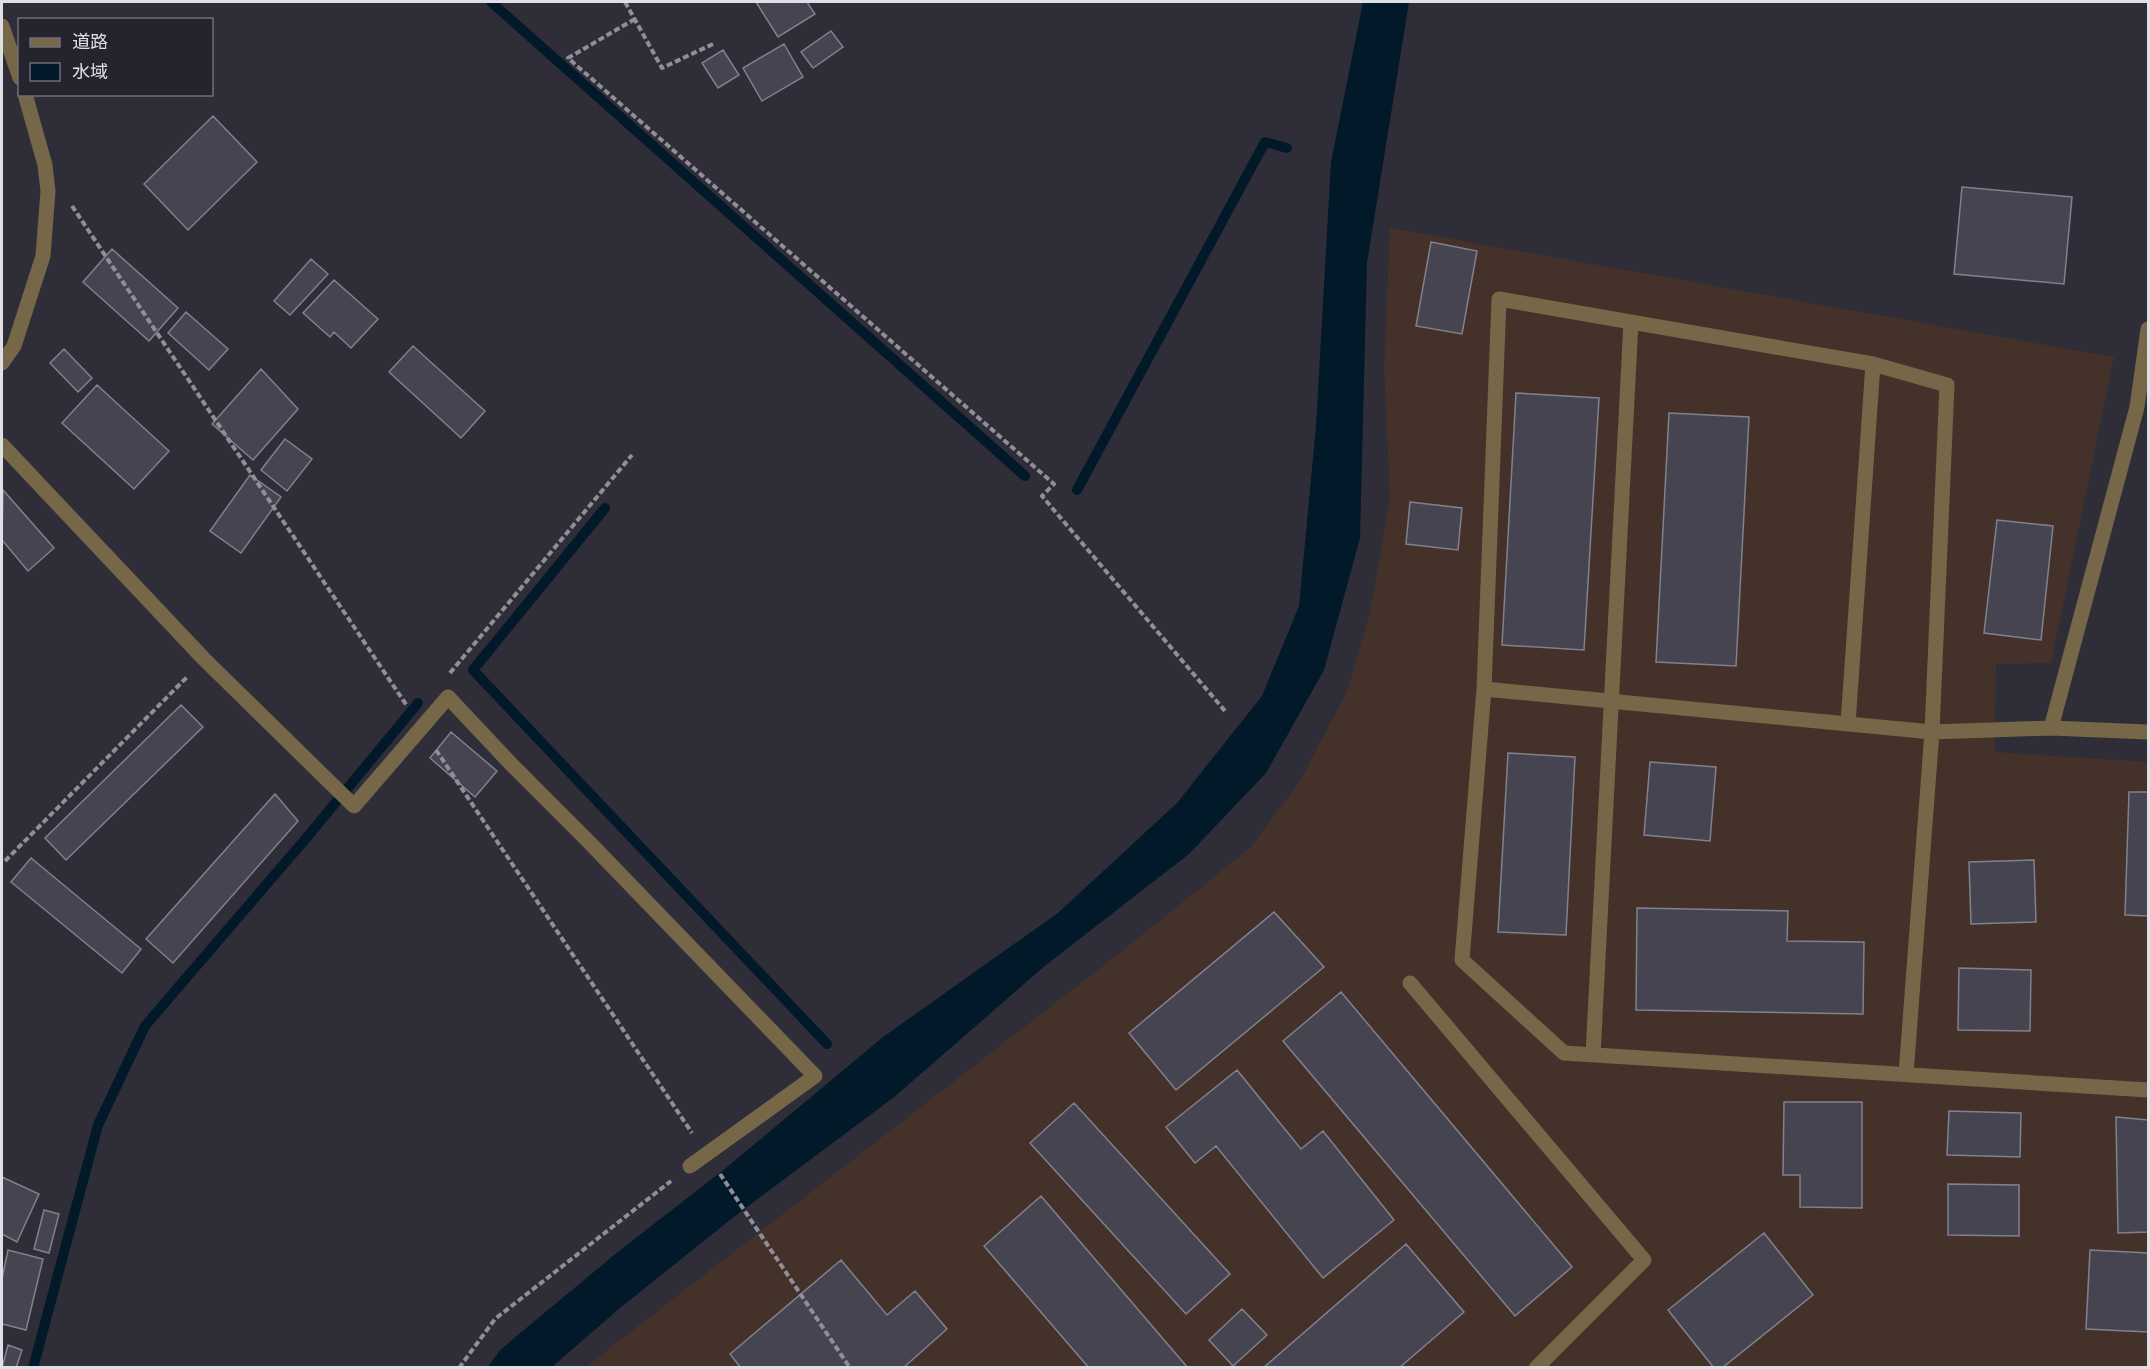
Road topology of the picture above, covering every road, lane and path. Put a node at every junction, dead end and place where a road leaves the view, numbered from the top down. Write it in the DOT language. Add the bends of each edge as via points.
graph roads {
  1 [pos="625,2"];
  2 [pos="635,19"];
  3 [pos="2,26"];
  4 [pos="713,44"];
  5 [pos="18,72"];
  6 [pos="26,96"];
  7 [pos="71,205"];
  8 [pos="1631,322"];
  9 [pos="2148,329"];
  10 [pos="2,363"];
  11 [pos="1872,364"];
  12 [pos="2,445"];
  13 [pos="632,455"];
  14 [pos="204,659"];
  15 [pos="1484,689"];
  16 [pos="448,697"];
  17 [pos="1611,701"];
  18 [pos="1225,711"];
  19 [pos="411,712"];
  20 [pos="1848,724"];
  21 [pos="2051,728"];
  22 [pos="1932,732"];
  23 [pos="2148,732"];
  24 [pos="431,741"];
  25 [pos="5,861"];
  26 [pos="1410,983"];
  27 [pos="1593,1055"];
  28 [pos="1906,1074"];
  29 [pos="2148,1090"];
  30 [pos="697,1139"];
  31 [pos="690,1166"];
  32 [pos="717,1169"];
  33 [pos="459,1368"];
  34 [pos="850,1368"];
  35 [pos="1536,1368"];
  1 -- 2 [label="path"];
  2 -- 4 [label="path" via="662,68"];
  2 -- 18 [label="path" via="568,58 1054,484 1042,496"];
  3 -- 5 [label="street"];
  6 -- 10 [label="street" via="45,165 48,191 43,256 14,346"];
  7 -- 19 [label="path"];
  8 -- 11 [label="street"];
  8 -- 15 [label="street" via="1499,299"];
  8 -- 17 [label="street"];
  9 -- 21 [label="street" via="2137,407"];
  11 -- 20 [label="street"];
  11 -- 22 [label="street" via="1947,386"];
  12 -- 14 [label="street"];
  13 -- 16 [label="path" via="437,688"];
  14 -- 16 [label="street" via="354,806"];
  14 -- 25 [label="path"];
  15 -- 17 [label="street"];
  15 -- 27 [label="street" via="1462,960 1564,1053"];
  16 -- 31 [label="street" via="815,1076"];
  17 -- 20 [label="street"];
  17 -- 27 [label="street"];
  20 -- 22 [label="street"];
  21 -- 22 [label="street"];
  21 -- 23 [label="street"];
  22 -- 28 [label="street"];
  24 -- 30 [label="path"];
  26 -- 35 [label="street" via="1644,1260"];
  27 -- 28 [label="street"];
  28 -- 29 [label="street"];
  31 -- 33 [label="path" via="495,1319"];
  32 -- 34 [label="path"];
}
